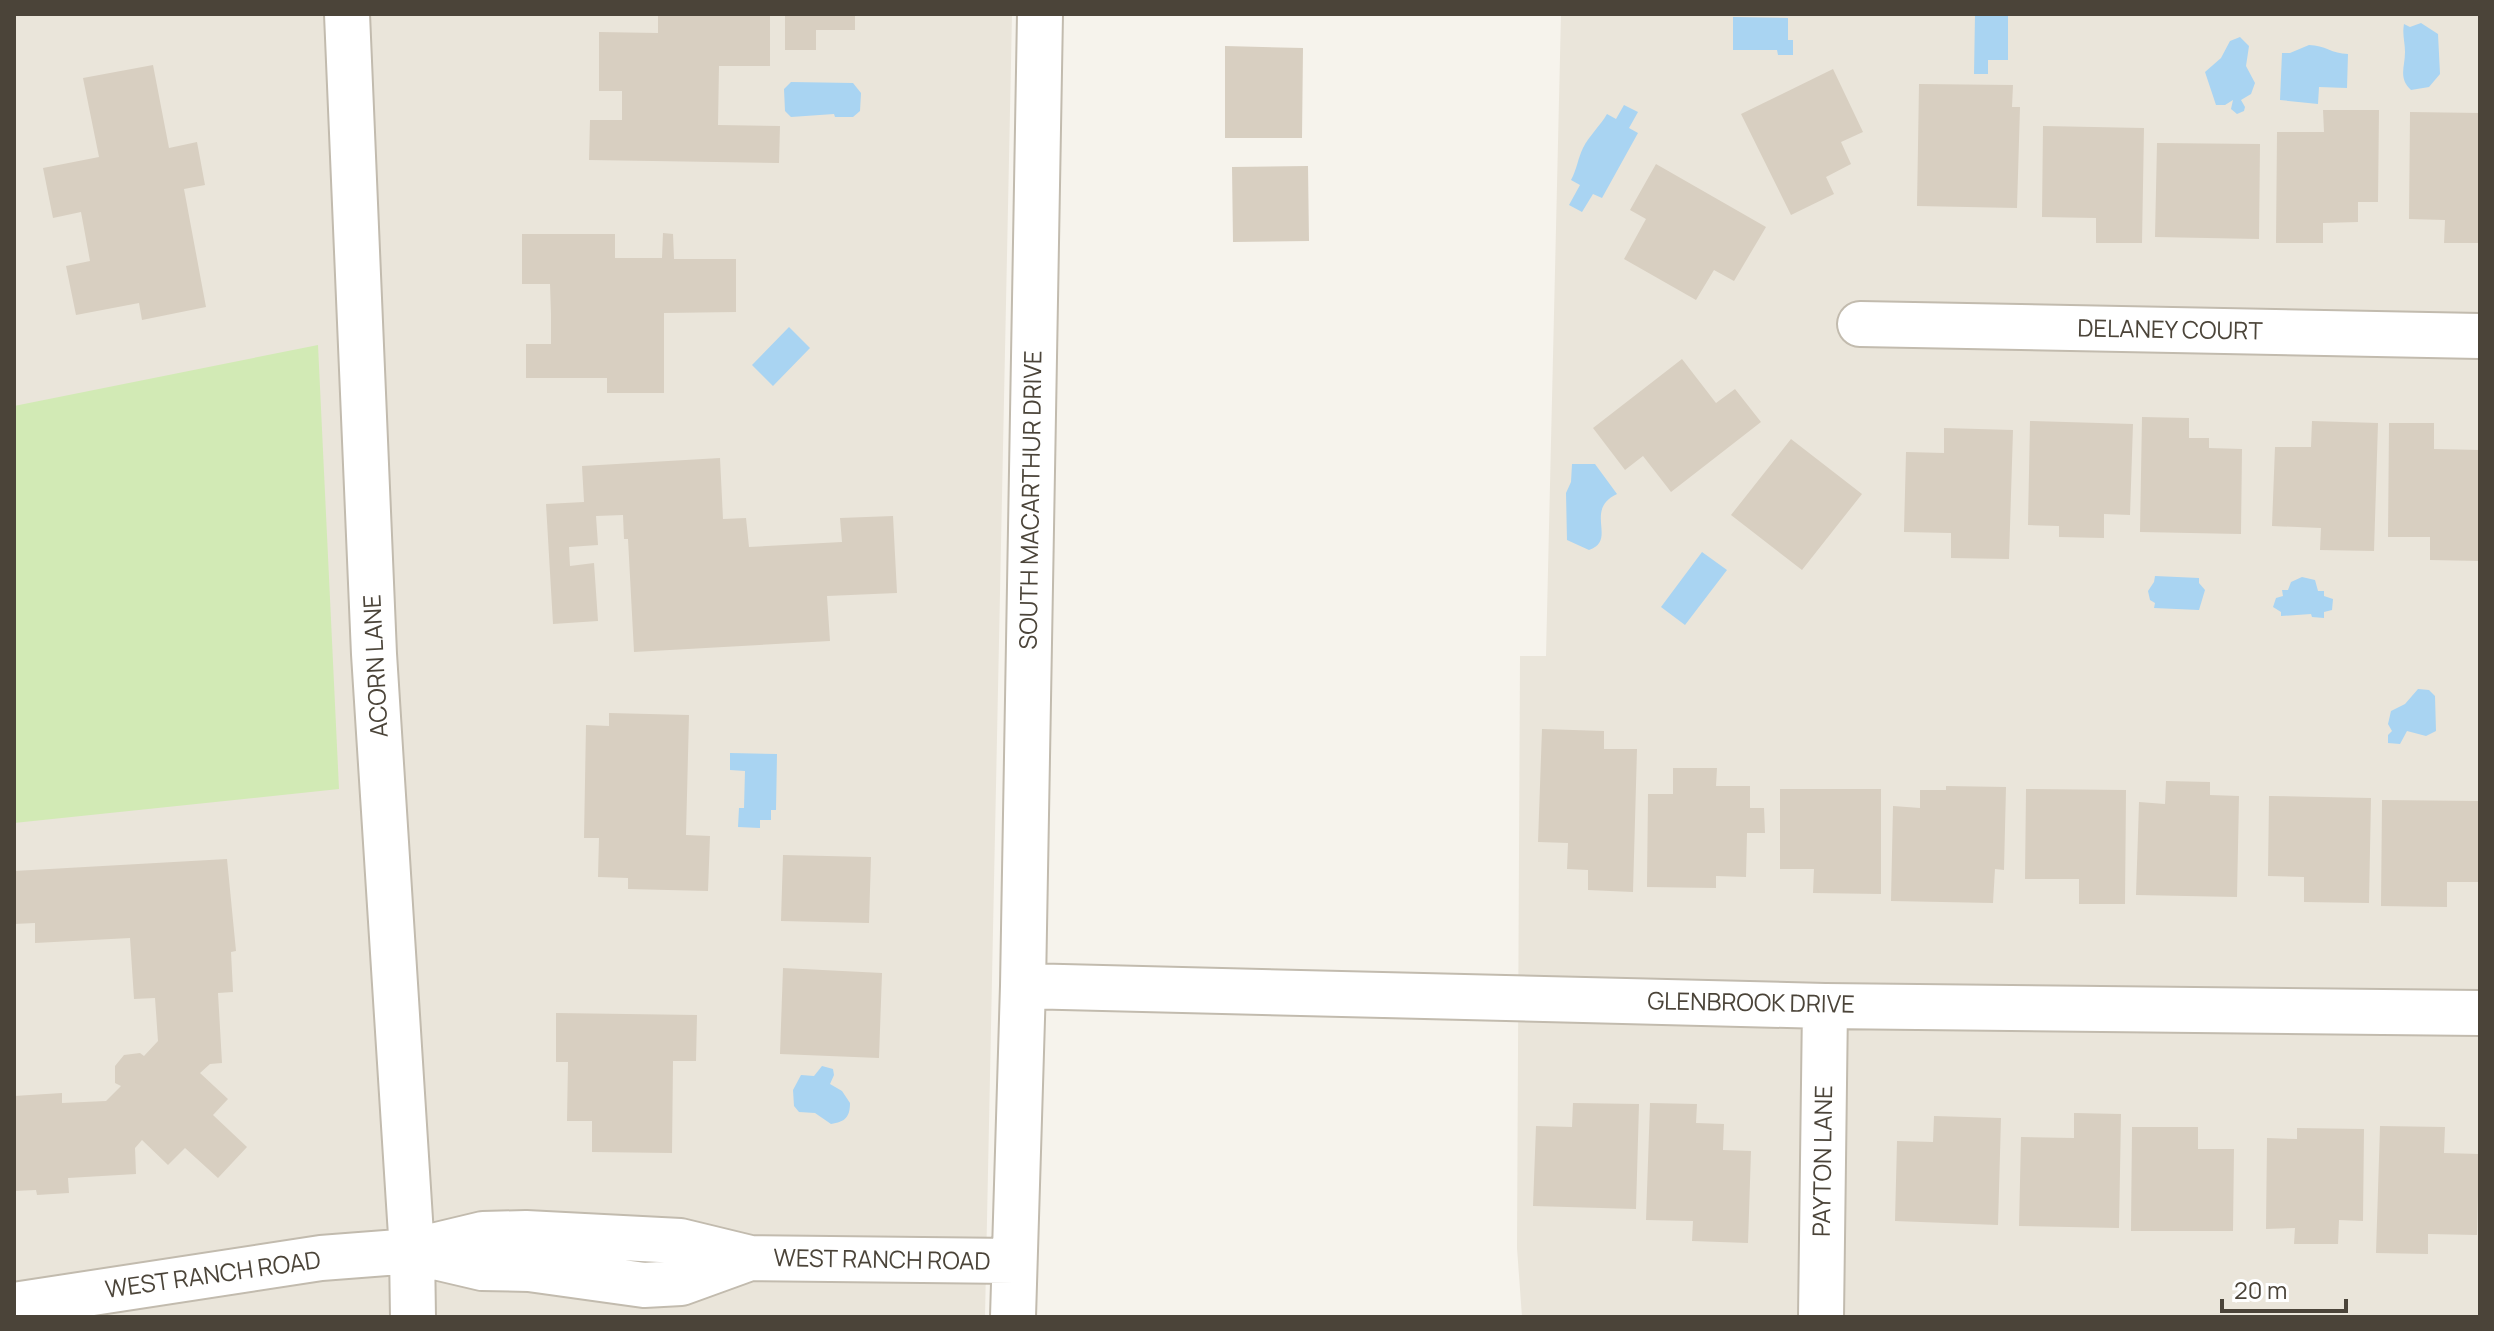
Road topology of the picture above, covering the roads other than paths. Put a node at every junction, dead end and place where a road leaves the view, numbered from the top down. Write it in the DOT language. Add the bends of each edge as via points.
graph roads {
  1 [pos="347,14"];
  2 [pos="1040,14"];
  3 [pos="1860,324"];
  4 [pos="2480,336"];
  5 [pos="1023,986"];
  6 [pos="1825,1006"];
  7 [pos="2480,1013"];
  8 [pos="412,1251"];
  9 [pos="1014,1261"];
  10 [pos="14,1305"];
  11 [pos="413,1317"];
  12 [pos="1013,1317"];
  13 [pos="1821,1317"];
  1 -- 8 [label="street, ACORN LANE" via="374,654"];
  2 -- 5 [label="street, SOUTH MACARTHUR DRIVE"];
  3 -- 4 [label="street, DELANEY COURT"];
  5 -- 6 [label="street, GLENBROOK DRIVE"];
  5 -- 9 [label="street"];
  6 -- 7 [label="street, GLENBROOK DRIVE"];
  6 -- 13 [label="street, PAYTON LANE"];
  8 -- 9 [label="street, WEST RANCH ROAD" via="483,1234 587,1257 680,1241 750,1258"];
  8 -- 10 [label="street, WEST RANCH ROAD" via="321,1258"];
  8 -- 11 [label="street, ACORN LANE"];
  9 -- 12 [label="street"];
}
